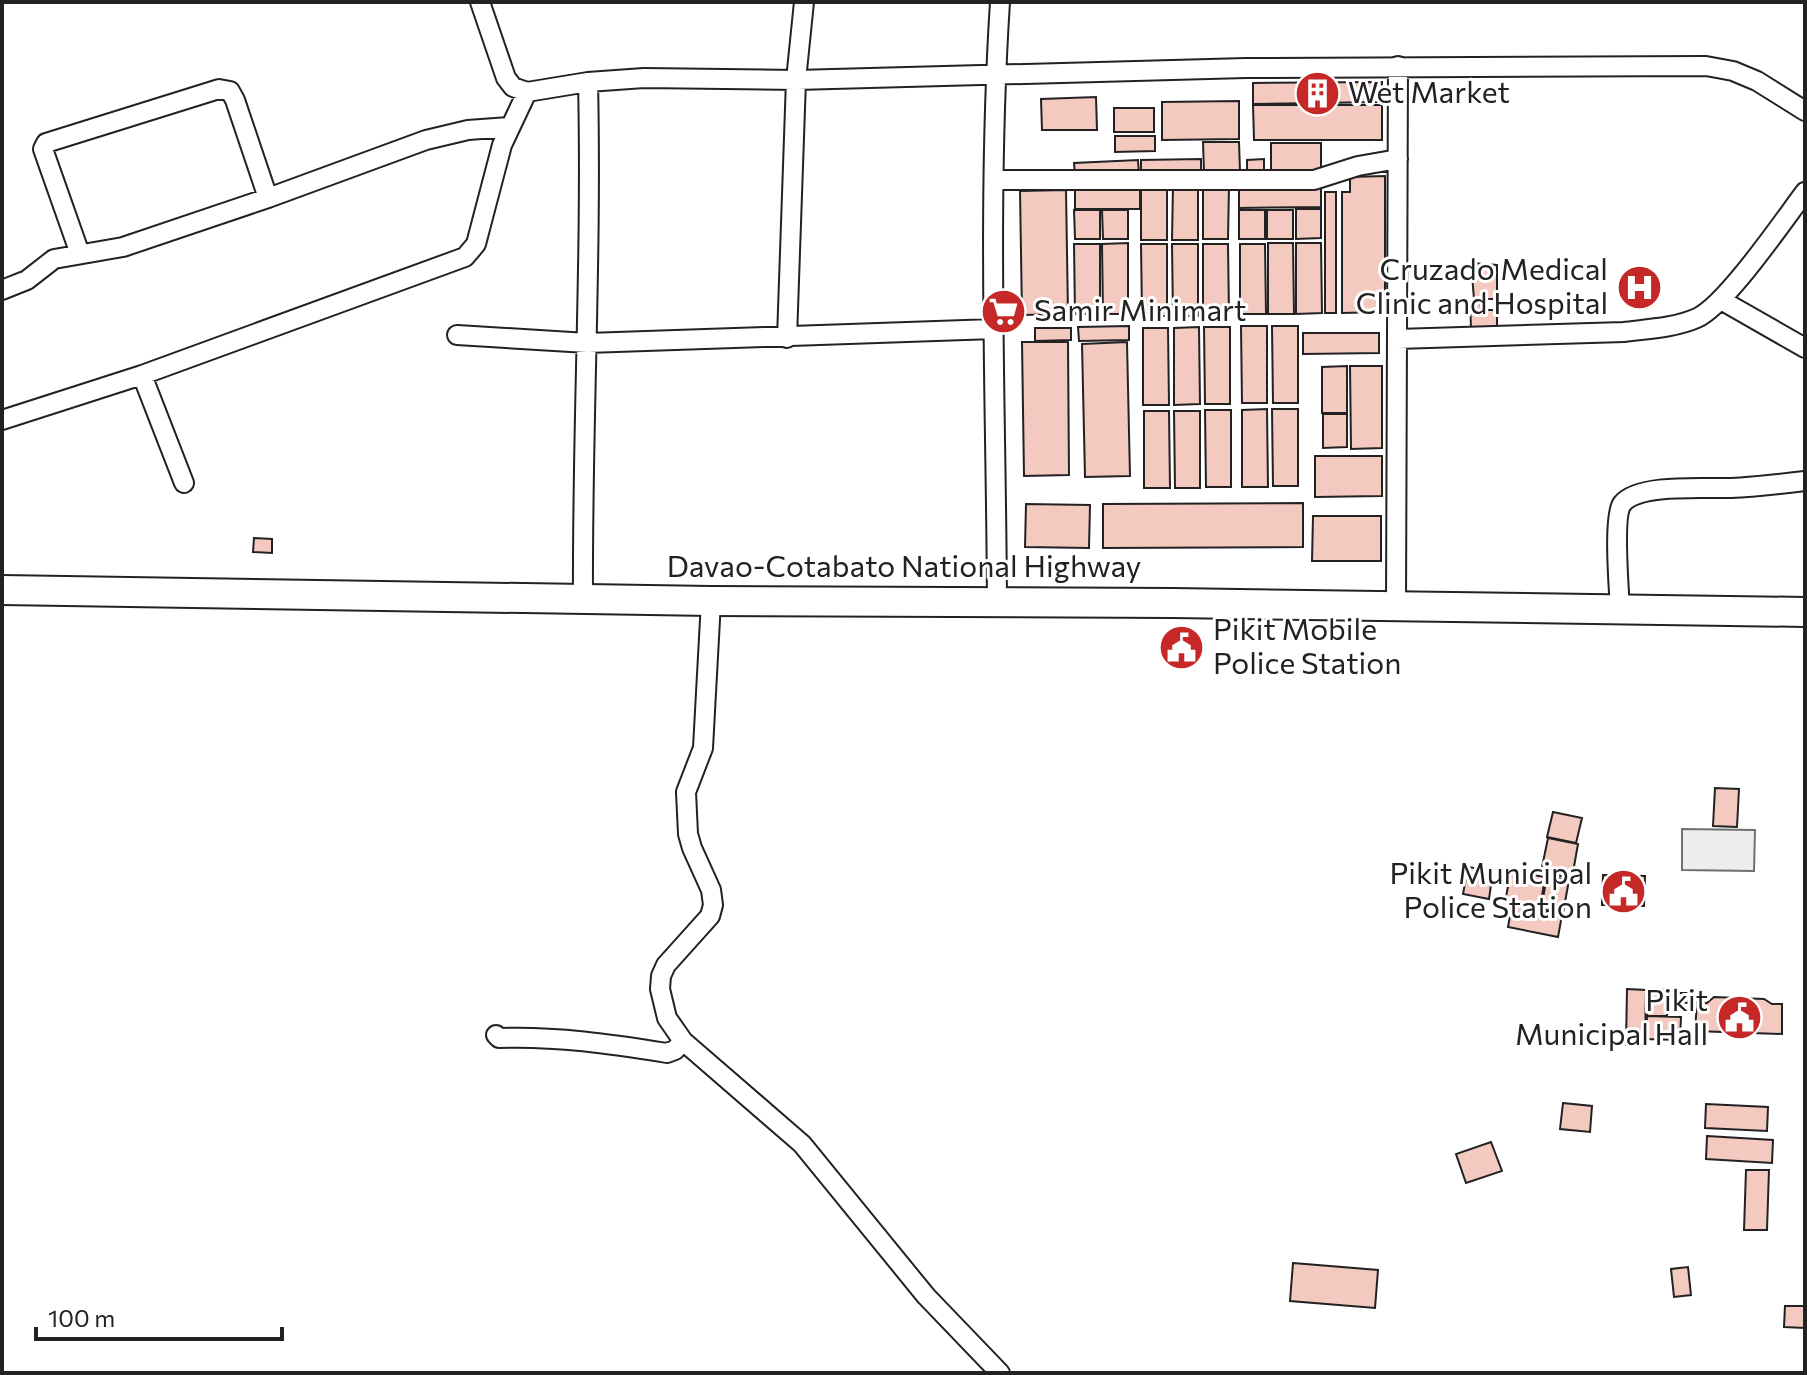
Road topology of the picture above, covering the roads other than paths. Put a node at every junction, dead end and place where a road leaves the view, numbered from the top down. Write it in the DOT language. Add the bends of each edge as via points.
graph roads {
  1 [pos="480,2"];
  2 [pos="804,2"];
  3 [pos="1000,2"];
  4 [pos="1398,66"];
  5 [pos="996,74"];
  6 [pos="796,80"];
  7 [pos="588,82"];
  8 [pos="527,92"];
  9 [pos="1805,111"];
  10 [pos="509,127"];
  11 [pos="1398,159"];
  12 [pos="995,180"];
  13 [pos="1805,192"];
  14 [pos="268,198"];
  15 [pos="80,254"];
  16 [pos="2,290"];
  17 [pos="1721,300"];
  18 [pos="994,329"];
  19 [pos="457,335"];
  20 [pos="787,338"];
  21 [pos="1397,339"];
  22 [pos="587,343"];
  23 [pos="1805,348"];
  24 [pos="142,375"];
  25 [pos="2,420"];
  26 [pos="1805,481"];
  27 [pos="184,483"];
  28 [pos="2,590"];
  29 [pos="583,598"];
  30 [pos="711,601"];
  31 [pos="997,602"];
  32 [pos="1396,606"];
  33 [pos="1620,609"];
  34 [pos="1805,612"];
  35 [pos="496,1035"];
  36 [pos="683,1041"];
  37 [pos="1000,1373"];
  1 -- 8 [label="street" via="509,83"];
  2 -- 6 [label="street"];
  3 -- 5 [label="street"];
  4 -- 5 [label="street"];
  4 -- 9 [label="street" via="1706,66 1757,81"];
  4 -- 11 [label="street"];
  5 -- 6 [label="street"];
  5 -- 12 [label="street"];
  6 -- 7 [label="street"];
  6 -- 20 [label="street"];
  7 -- 8 [label="street"];
  7 -- 22 [label="street"];
  8 -- 10 [label="street"];
  10 -- 14 [label="street" via="426,140"];
  10 -- 24 [label="street" via="476,244 465,257"];
  11 -- 12 [label="street" via="1314,180"];
  11 -- 21 [label="street"];
  12 -- 18 [label="street"];
  13 -- 17 [label="street"];
  14 -- 15 [label="street" via="123,247"];
  14 -- 15 [label="street" via="230,91 219,89 44,145"];
  15 -- 16 [label="street" via="54,259 27,280"];
  17 -- 21 [label="street" via="1699,317 1653,329"];
  17 -- 23 [label="street"];
  18 -- 20 [label="street"];
  18 -- 31 [label="street"];
  19 -- 22 [label="street"];
  20 -- 22 [label="street"];
  21 -- 32 [label="street"];
  22 -- 29 [label="street"];
  24 -- 25 [label="street"];
  24 -- 27 [label="street"];
  26 -- 33 [label="street" via="1660,490 1622,504 1617,533"];
  28 -- 29 [label="highway, Davao-Cotabato National Highway"];
  29 -- 30 [label="highway, Davao-Cotabato National Highway"];
  30 -- 31 [label="highway, Davao-Cotabato National Highway"];
  30 -- 36 [label="street" via="703,748 686,792 692,848 713,905 710,916 666,965 660,989 667,1018"];
  31 -- 32 [label="highway, Davao-Cotabato National Highway"];
  32 -- 33 [label="highway, Davao-Cotabato National Highway"];
  33 -- 34 [label="highway, Davao-Cotabato National Highway"];
  35 -- 36 [label="street" via="593,1041 667,1053"];
  36 -- 37 [label="street" via="802,1144 926,1296"];
}
